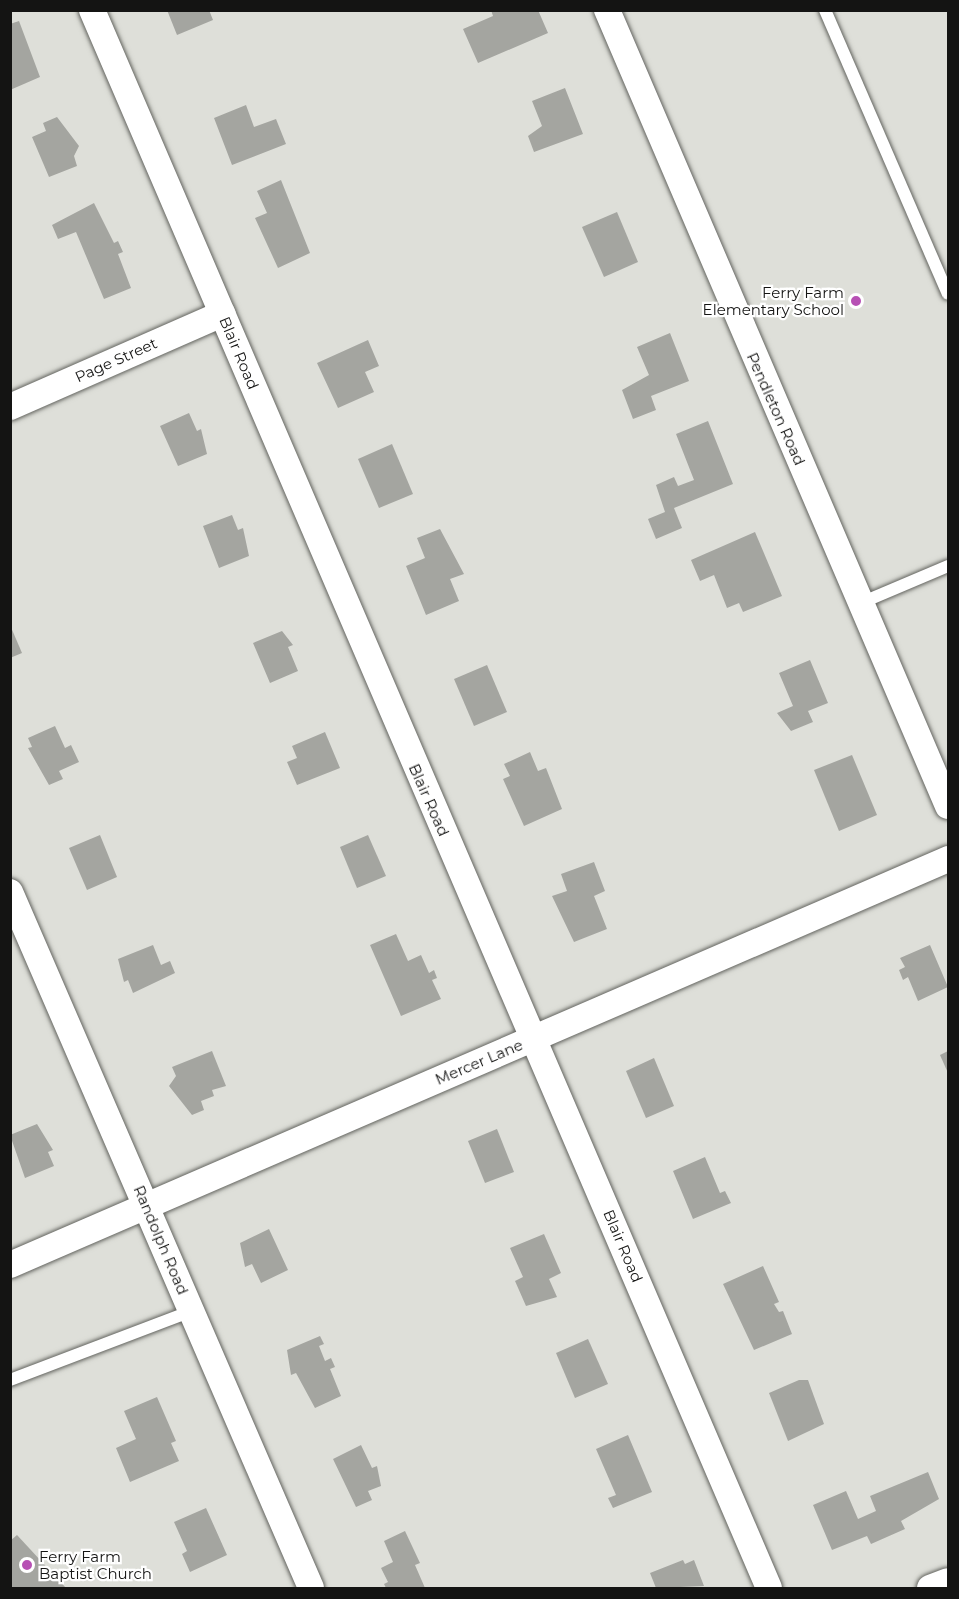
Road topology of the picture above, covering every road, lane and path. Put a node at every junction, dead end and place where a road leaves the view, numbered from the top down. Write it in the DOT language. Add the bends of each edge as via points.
graph roads {
  1 [pos="92,10"];
  2 [pos="607,10"];
  3 [pos="825,10"];
  4 [pos="948,294"];
  5 [pos="222,314"];
  6 [pos="10,407"];
  7 [pos="948,566"];
  8 [pos="861,603"];
  9 [pos="948,806"];
  10 [pos="948,859"];
  11 [pos="10,892"];
  12 [pos="533,1039"];
  13 [pos="146,1206"];
  14 [pos="10,1265"];
  15 [pos="192,1311"];
  16 [pos="10,1380"];
  17 [pos="948,1581"];
  18 [pos="311,1588"];
  19 [pos="769,1588"];
  20 [pos="930,1588"];
  1 -- 5 [label="street, Blair Road"];
  2 -- 8 [label="street, Pendleton Road"];
  3 -- 4 [label="lane"];
  5 -- 6 [label="street, Page Street"];
  5 -- 12 [label="street, Blair Road"];
  7 -- 8 [label="lane"];
  8 -- 9 [label="street, Pendleton Road"];
  10 -- 12 [label="street, Mercer Lane"];
  11 -- 13 [label="street, Randolph Road"];
  12 -- 13 [label="street, Mercer Lane"];
  12 -- 19 [label="street, Blair Road"];
  13 -- 14 [label="street, Mercer Lane"];
  13 -- 15 [label="street, Randolph Road"];
  15 -- 16 [label="lane"];
  15 -- 18 [label="street, Randolph Road"];
  17 -- 20 [label="street"];
}
